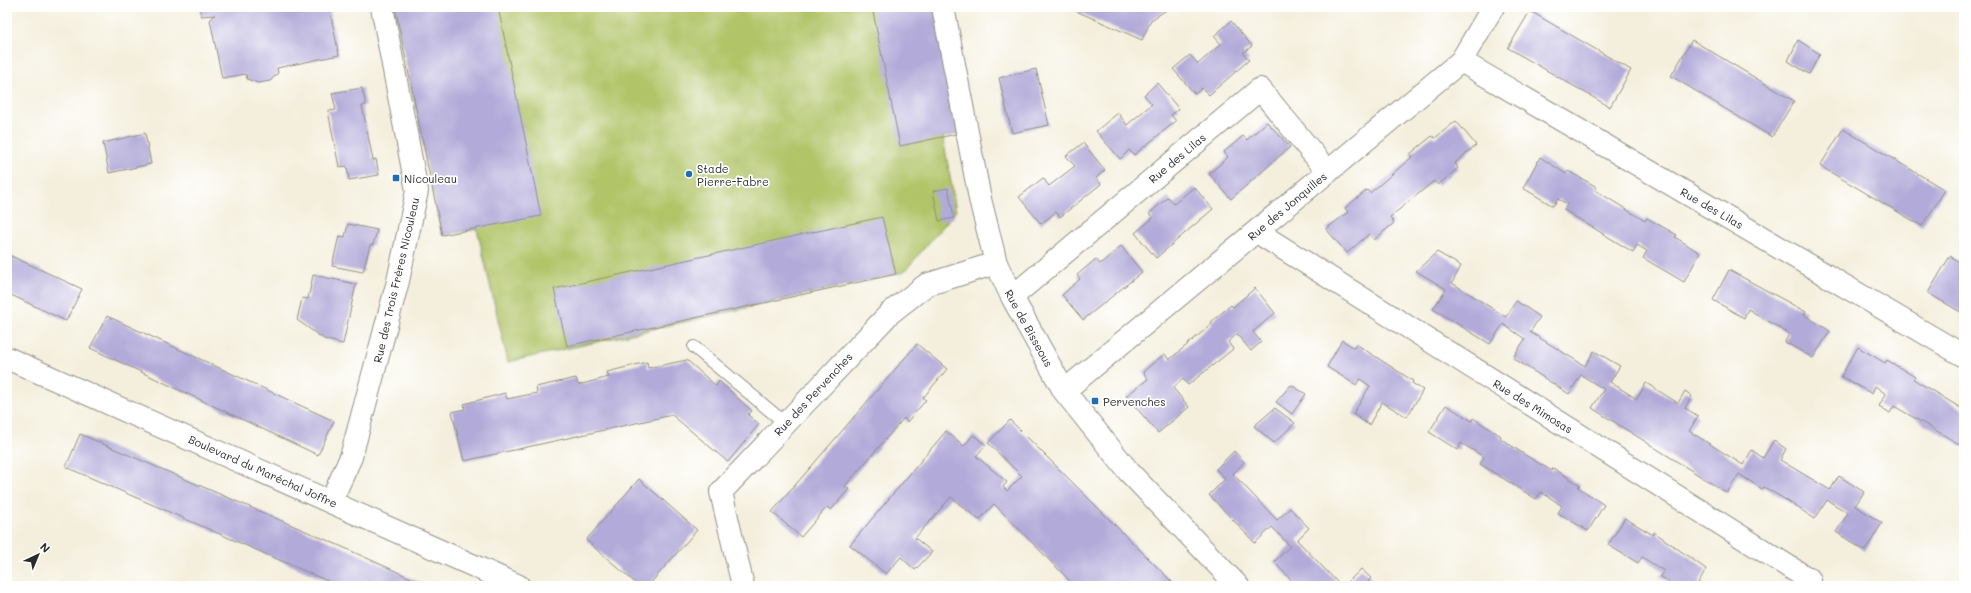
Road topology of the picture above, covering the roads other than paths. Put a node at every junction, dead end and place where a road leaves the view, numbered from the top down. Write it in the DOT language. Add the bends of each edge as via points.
graph roads {
  1 [pos="382,7"];
  2 [pos="943,7"];
  3 [pos="1493,7"];
  4 [pos="1460,60"];
  5 [pos="1328,172"];
  6 [pos="1257,232"];
  7 [pos="996,263"];
  8 [pos="1012,297"];
  9 [pos="694,347"];
  10 [pos="1964,356"];
  11 [pos="7,358"];
  12 [pos="1064,391"];
  13 [pos="785,424"];
  14 [pos="331,501"];
  15 [pos="1812,584"];
  16 [pos="519,586"];
  17 [pos="743,586"];
  18 [pos="1238,586"];
  1 -- 14 [label="street, Rue des Trois Frères Nicouleau" via="417,191 398,282 351,457"];
  2 -- 7 [label="street, Rue de Bisseous" via="980,199"];
  3 -- 4 [label="street, Rue des Jonquilles"];
  4 -- 5 [label="street, Rue des Jonquilles"];
  4 -- 10 [label="street, Rue des Lilas"];
  5 -- 6 [label="street, Rue des Jonquilles"];
  5 -- 8 [label="street, Rue des Lilas" via="1260,88"];
  6 -- 12 [label="street, Rue des Jonquilles"];
  6 -- 15 [label="street, Rue des Mimosas"];
  7 -- 8 [label="street, Rue de Bisseous"];
  7 -- 13 [label="street, Rue des Pervenches" via="926,285 890,313"];
  8 -- 12 [label="street, Rue de Bisseous"];
  9 -- 13 [label="lane"];
  11 -- 14 [label="street, Boulevard du Maréchal Joffre"];
  12 -- 18 [label="street, Rue de Bisseous" via="1129,472"];
  13 -- 17 [label="street, Rue des Pervenches" via="721,492"];
  14 -- 16 [label="street, Boulevard du Maréchal Joffre"];
}
